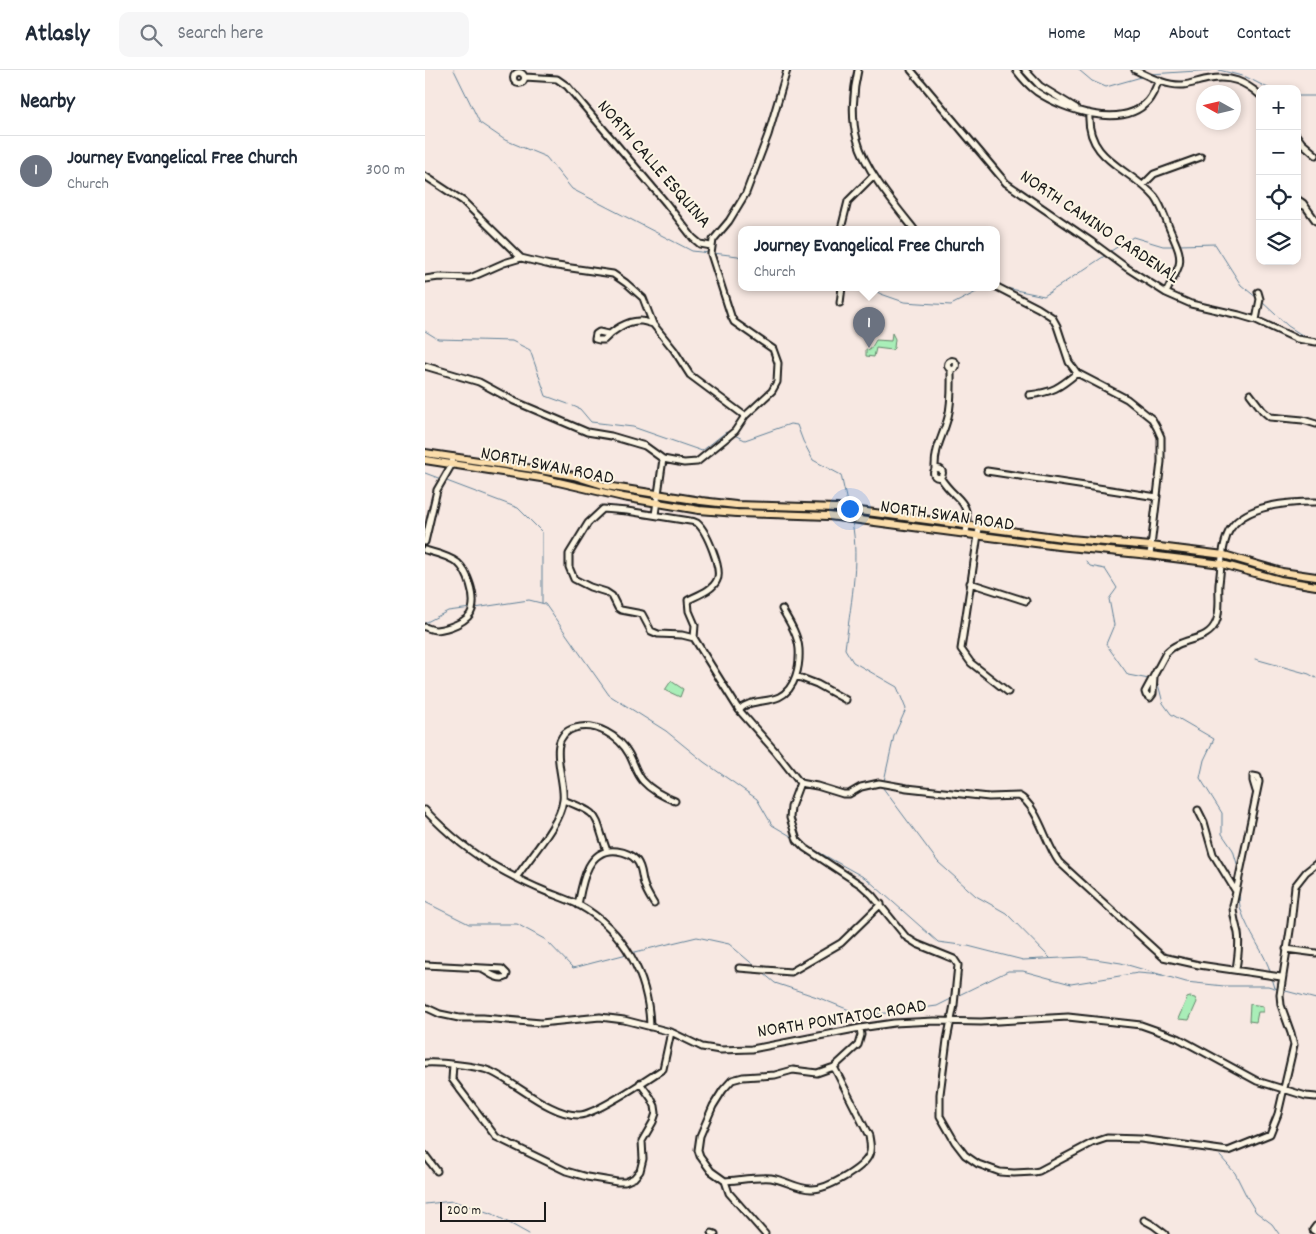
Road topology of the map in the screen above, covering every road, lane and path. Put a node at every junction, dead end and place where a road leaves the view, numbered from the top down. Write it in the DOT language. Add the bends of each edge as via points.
graph roads {
  1 [pos="787,70"];
  2 [pos="858,70"];
  3 [pos="911,70"];
  4 [pos="1016,70"];
  5 [pos="1025,70"];
  6 [pos="1135,70"];
  7 [pos="525,77"];
  8 [pos="1159,80"];
  9 [pos="1256,91"];
  10 [pos="1078,110"];
  11 [pos="1089,113"];
  12 [pos="1301,142"];
  13 [pos="1316,155"];
  14 [pos="1201,157"];
  15 [pos="425,176"];
  16 [pos="873,176"];
  17 [pos="1143,185"];
  18 [pos="1301,202"];
  19 [pos="1301,206"];
  20 [pos="1305,206"];
  21 [pos="1316,221"];
  22 [pos="842,226"];
  23 [pos="912,226"];
  24 [pos="711,246"];
  25 [pos="521,258"];
  26 [pos="425,279"];
  27 [pos="1000,289"];
  28 [pos="842,291"];
  29 [pos="1258,292"];
  30 [pos="1166,293"];
  31 [pos="841,303"];
  32 [pos="1256,320"];
  33 [pos="653,324"];
  34 [pos="608,334"];
  35 [pos="1316,342"];
  36 [pos="425,366"];
  37 [pos="951,370"];
  38 [pos="1077,373"];
  39 [pos="1250,394"];
  40 [pos="1029,395"];
  41 [pos="745,416"];
  42 [pos="1316,424"];
  43 [pos="425,453"];
  44 [pos="663,459"];
  45 [pos="425,460"];
  46 [pos="452,461"];
  47 [pos="987,471"];
  48 [pos="658,494"];
  49 [pos="1157,498"];
  50 [pos="1316,502"];
  51 [pos="657,503"];
  52 [pos="655,515"];
  53 [pos="967,526"];
  54 [pos="979,528"];
  55 [pos="967,534"];
  56 [pos="977,536"];
  57 [pos="425,542"];
  58 [pos="1151,546"];
  59 [pos="425,550"];
  60 [pos="1150,554"];
  61 [pos="1223,555"];
  62 [pos="1222,564"];
  63 [pos="1316,578"];
  64 [pos="970,584"];
  65 [pos="1316,586"];
  66 [pos="1026,601"];
  67 [pos="782,609"];
  68 [pos="425,627"];
  69 [pos="694,638"];
  70 [pos="796,676"];
  71 [pos="1153,677"];
  72 [pos="1007,692"];
  73 [pos="846,700"];
  74 [pos="739,710"];
  75 [pos="800,783"];
  76 [pos="1256,791"];
  77 [pos="563,800"];
  78 [pos="675,801"];
  79 [pos="425,810"];
  80 [pos="1197,810"];
  81 [pos="607,850"];
  82 [pos="1316,864"];
  83 [pos="516,878"];
  84 [pos="1235,890"];
  85 [pos="654,904"];
  86 [pos="881,904"];
  87 [pos="578,905"];
  88 [pos="1285,949"];
  89 [pos="1316,953"];
  90 [pos="425,966"];
  91 [pos="739,968"];
  92 [pos="482,969"];
  93 [pos="1236,969"];
  94 [pos="1281,977"];
  95 [pos="425,1007"];
  96 [pos="951,1020"];
  97 [pos="650,1027"];
  98 [pos="860,1028"];
  99 [pos="671,1032"];
  100 [pos="425,1063"];
  101 [pos="453,1065"];
  102 [pos="834,1067"];
  103 [pos="640,1083"];
  104 [pos="1284,1090"];
  105 [pos="1316,1097"];
  106 [pos="425,1155"];
  107 [pos="437,1171"];
  108 [pos="725,1181"];
  109 [pos="1144,1220"];
  110 [pos="1316,1226"];
  111 [pos="1316,1232"];
  112 [pos="762,1233"];
  113 [pos="1165,1234"];
  1 -- 24 [label="street" via="768,135 746,193"];
  2 -- 16 [label="street" via="854,106 857,139"];
  3 -- 30 [label="street, NORTH CAMINO CARDENAL" via="1006,183"];
  4 -- 10 [label="street" via="1035,91 1055,103"];
  5 -- 10 [label="street" via="1039,86"];
  6 -- 8 [label="street"];
  7 -- 24 [label="street, NORTH CALLE ESQUINA" via="557,79 567,86 693,238 700,244"];
  8 -- 9 [label="street" via="1184,85 1212,78 1233,78"];
  8 -- 11 [label="street" via="1147,102 1135,111 1122,115"];
  10 -- 11 [label="street"];
  11 -- 17 [label="street" via="1095,143 1107,160"];
  12 -- 13 [label="street"];
  14 -- 17 [label="street" via="1154,174"];
  15 -- 25 [label="street" via="463,201"];
  16 -- 22 [label="street" via="848,201"];
  16 -- 23 [label="street"];
  17 -- 30 [label="street" via="1157,199 1178,248 1179,263"];
  18 -- 20 [label="street"];
  19 -- 20 [label="street"];
  20 -- 21 [label="street"];
  24 -- 41 [label="street" via="734,322 773,349 778,363 775,387"];
  25 -- 26 [label="street" via="470,278"];
  25 -- 33 [label="street" via="613,274 643,298"];
  27 -- 38 [label="street" via="1051,318 1057,326 1069,362"];
  28 -- 31 [label="street"];
  29 -- 32 [label="street"];
  30 -- 32 [label="street, NORTH CAMINO CARDENAL" via="1191,304"];
  32 -- 35 [label="street, NORTH CAMINO CARDENAL" via="1297,339"];
  33 -- 34 [label="street" via="641,320 627,323"];
  33 -- 41 [label="street" via="690,376"];
  36 -- 44 [label="street" via="479,382 514,401 587,432 645,446"];
  37 -- 53 [label="street" via="949,415 936,453 936,469 941,469 940,477 945,486 966,508"];
  38 -- 40 [label="street" via="1049,393"];
  38 -- 49 [label="street" via="1127,398 1152,419 1161,437"];
  39 -- 42 [label="street" via="1271,417"];
  41 -- 44 [label="street" via="732,434 697,462"];
  43 -- 46 [label="main road, NORTH SWAN ROAD"];
  44 -- 48 [label="street"];
  45 -- 46 [label="main road, NORTH SWAN ROAD"];
  46 -- 48 [label="main road, NORTH SWAN ROAD" via="540,470 606,486"];
  46 -- 51 [label="main road, NORTH SWAN ROAD"];
  46 -- 57 [label="street" via="437,490"];
  47 -- 49 [label="street"];
  48 -- 51 [label="street"];
  48 -- 53 [label="main road, NORTH SWAN ROAD" via="736,505 837,508"];
  49 -- 58 [label="street"];
  50 -- 61 [label="street" via="1270,505 1242,519 1231,528"];
  51 -- 52 [label="street"];
  51 -- 55 [label="main road, NORTH SWAN ROAD" via="718,512 829,516"];
  52 -- 69 [label="street" via="696,522 718,563 717,581 711,588 688,600 695,625"];
  52 -- 69 [label="street" via="603,509 588,523 569,554 569,567 574,579 606,592 621,610 642,614 651,631"];
  53 -- 54 [label="main road, NORTH SWAN ROAD"];
  53 -- 55 [label="street"];
  54 -- 56 [label="street"];
  54 -- 58 [label="main road, NORTH SWAN ROAD"];
  55 -- 56 [label="main road, NORTH SWAN ROAD"];
  56 -- 60 [label="main road, NORTH SWAN ROAD"];
  56 -- 64 [label="street"];
  58 -- 60 [label="street"];
  58 -- 61 [label="main road, NORTH SWAN ROAD"];
  59 -- 68 [label="street" via="449,558 464,570 473,608 464,620 450,627 437,630"];
  60 -- 62 [label="main road, NORTH SWAN ROAD"];
  61 -- 62 [label="street"];
  61 -- 63 [label="main road, NORTH SWAN ROAD"];
  62 -- 65 [label="main road, NORTH SWAN ROAD" via="1279,580"];
  62 -- 71 [label="street" via="1217,621 1210,632 1171,647"];
  64 -- 66 [label="street"];
  64 -- 72 [label="street" via="961,649 971,663"];
  67 -- 70 [label="street" via="799,648"];
  69 -- 74 [label="street"];
  70 -- 73 [label="street"];
  70 -- 74 [label="street" via="781,696 744,705"];
  74 -- 75 [label="street"];
  75 -- 86 [label="street" via="790,818 797,840"];
  75 -- 93 [label="street" via="849,794 861,786 879,783 989,797 1021,797 1040,824 1059,862 1163,957"];
  76 -- 84 [label="street"];
  77 -- 78 [label="street" via="557,756 559,742 569,730 584,727 611,734 623,744 643,782"];
  77 -- 81 [label="street" via="592,813"];
  77 -- 83 [label="street" via="553,826"];
  79 -- 83 [label="street" via="475,854"];
  80 -- 84 [label="street" via="1213,854"];
  81 -- 85 [label="street" via="624,852 637,860 645,888"];
  81 -- 87 [label="street" via="591,862 586,871"];
  82 -- 88 [label="street" via="1295,886"];
  83 -- 87 [label="street"];
  84 -- 93 [label="street" via="1233,918 1239,952"];
  86 -- 91 [label="street" via="841,943 791,972"];
  86 -- 96 [label="street" via="906,937 954,960 958,965"];
  87 -- 97 [label="street" via="609,928 631,955 647,996"];
  88 -- 89 [label="street"];
  88 -- 94 [label="street"];
  90 -- 92 [label="street"];
  93 -- 94 [label="street"];
  94 -- 104 [label="street" via="1279,995 1294,1045"];
  95 -- 97 [label="street, NORTH PONTATOC ROAD" via="459,1018 541,1023 600,1017"];
  96 -- 98 [label="street, NORTH PONTATOC ROAD"];
  96 -- 104 [label="street, NORTH PONTATOC ROAD" via="981,1022 1068,1017 1141,1025 1165,1033 1257,1082"];
  96 -- 104 [label="street" via="940,1116 965,1155 1000,1172 1039,1171 1092,1142 1107,1138 1141,1139 1228,1151 1270,1134"];
  97 -- 99 [label="street, NORTH PONTATOC ROAD"];
  98 -- 99 [label="street, NORTH PONTATOC ROAD" via="807,1040 729,1050 707,1048"];
  98 -- 102 [label="street" via="857,1044"];
  99 -- 103 [label="street" via="663,1068"];
  100 -- 101 [label="street"];
  101 -- 103 [label="street" via="492,1071 544,1103 579,1115 588,1114"];
  101 -- 103 [label="street" via="452,1079 496,1137 566,1171 617,1182 634,1178 640,1171 642,1141 656,1114 651,1098"];
  102 -- 108 [label="street" via="817,1073 793,1070 775,1076 732,1080 713,1106 698,1143 703,1163"];
  102 -- 108 [label="street" via="869,1136 869,1156 842,1179 824,1188 803,1189 770,1178"];
  104 -- 105 [label="street, NORTH PONTATOC ROAD"];
  106 -- 107 [label="street"];
  108 -- 112 [label="street" via="729,1193"];
  109 -- 113 [label="street"];
  110 -- 111 [label="street" via="1313,1228"];
}
